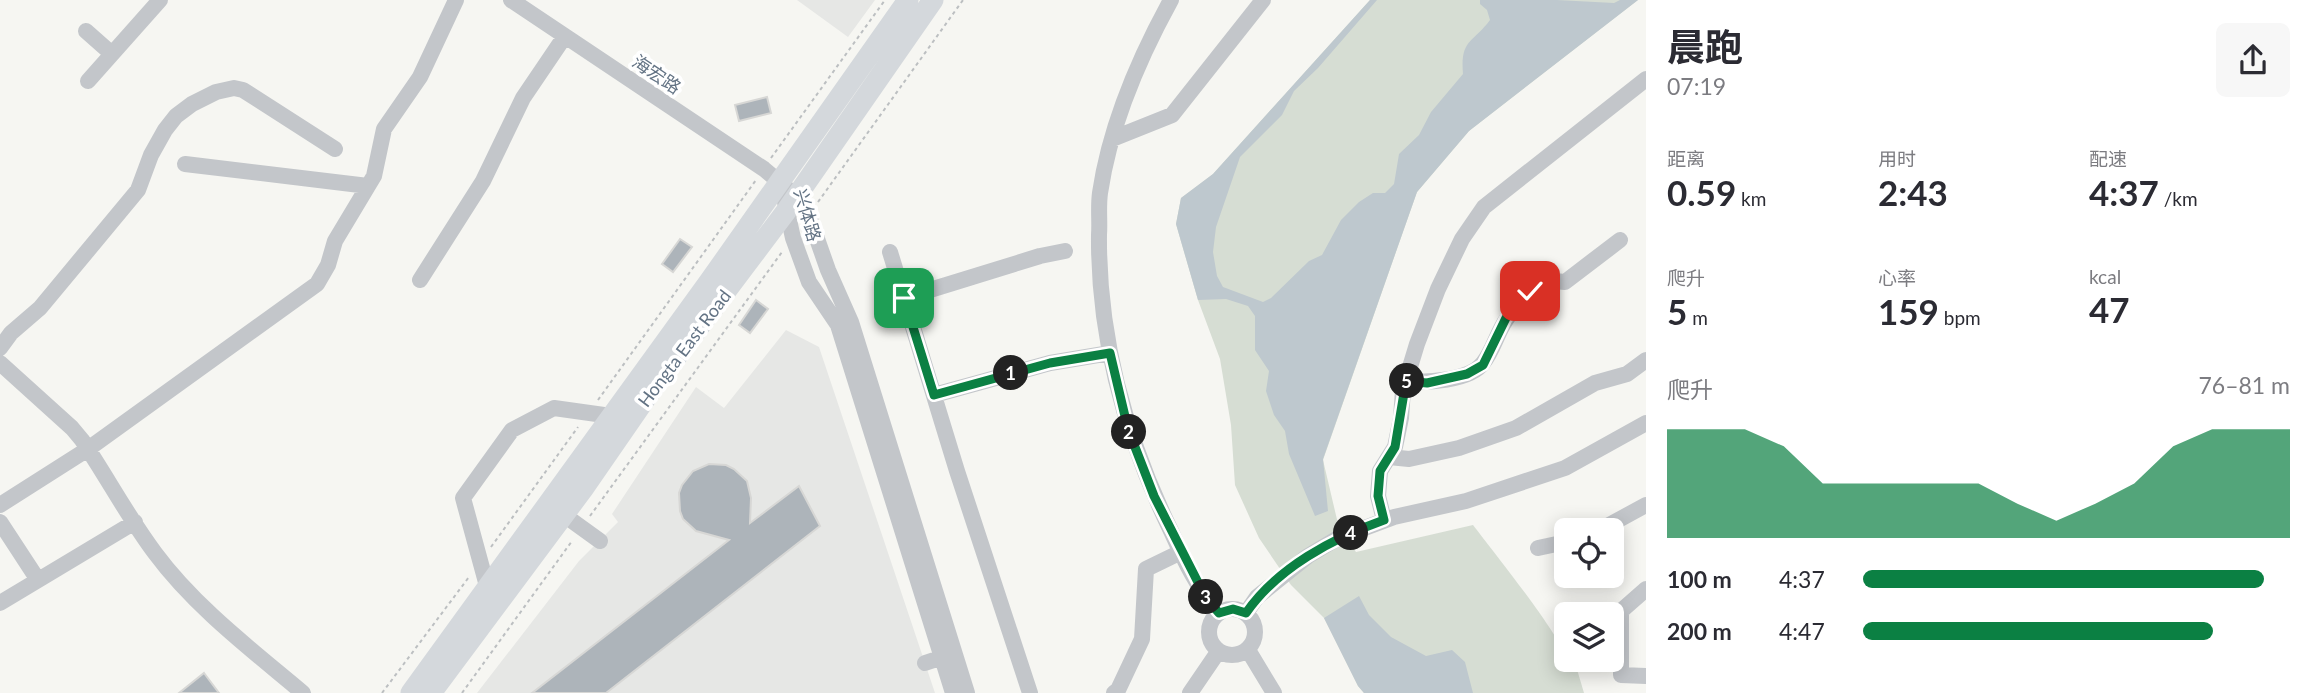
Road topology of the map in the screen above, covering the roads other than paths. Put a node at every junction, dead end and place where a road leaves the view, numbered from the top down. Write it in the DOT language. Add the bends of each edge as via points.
graph roads {
  1 [pos="160,0"];
  2 [pos="456,0"];
  3 [pos="511,0"];
  4 [pos="908,0"];
  5 [pos="933,0"];
  6 [pos="1171,0"];
  7 [pos="1263,0"];
  8 [pos="86,30"];
  9 [pos="565,36"];
  10 [pos="112,54"];
  11 [pos="1646,79"];
  12 [pos="88,81"];
  13 [pos="1112,139"];
  14 [pos="335,149"];
  15 [pos="185,164"];
  16 [pos="771,176"];
  17 [pos="368,186"];
  18 [pos="792,203"];
  19 [pos="1620,240"];
  20 [pos="1065,251"];
  21 [pos="890,252"];
  22 [pos="420,280"];
  23 [pos="904,298"];
  24 [pos="0,348"];
  25 [pos="1110,353"];
  26 [pos="1646,360"];
  27 [pos="0,363"];
  28 [pos="1406,381"];
  29 [pos="934,395"];
  30 [pos="611,416"];
  31 [pos="1646,423"];
  32 [pos="88,449"];
  33 [pos="1389,457"];
  34 [pos="0,505"];
  35 [pos="1646,505"];
  36 [pos="564,515"];
  37 [pos="1622,518"];
  38 [pos="1384,520"];
  39 [pos="0,522"];
  40 [pos="135,522"];
  41 [pos="600,541"];
  42 [pos="1554,545"];
  43 [pos="1538,548"];
  44 [pos="1181,552"];
  45 [pos="38,580"];
  46 [pos="487,586"];
  47 [pos="1646,589"];
  48 [pos="3,596"];
  49 [pos="1219,613"];
  50 [pos="1246,613"];
  51 [pos="1248,650"];
  52 [pos="1218,652"];
  53 [pos="948,655"];
  54 [pos="925,663"];
  55 [pos="1646,676"];
  56 [pos="303,693"];
  57 [pos="411,693"];
  58 [pos="431,693"];
  59 [pos="953,693"];
  60 [pos="967,693"];
  61 [pos="1030,693"];
  62 [pos="1114,693"];
  63 [pos="1190,693"];
  64 [pos="1274,693"];
  1 -- 10 [label="street"];
  2 -- 17 [label="street" via="420,77 384,129"];
  3 -- 9 [label="street, 海宏路"];
  4 -- 16 [label="main road, Hongta East Road"];
  5 -- 18 [label="main road, Hongta East Road"];
  6 -- 13 [label="street" via="1132,81"];
  7 -- 13 [label="street" via="1172,115"];
  8 -- 10 [label="street"];
  9 -- 16 [label="street, 海宏路"];
  9 -- 22 [label="street" via="523,98 483,181"];
  10 -- 12 [label="street"];
  11 -- 28 [label="street" via="1484,207 1462,239 1438,289"];
  13 -- 25 [label="street" via="1100,194 1099,261"];
  14 -- 24 [label="street" via="243,90 216,92 192,104 164,130 138,190 40,308"];
  15 -- 17 [label="street"];
  16 -- 18 [label="street, 兴体路"];
  16 -- 30 [label="main road, Hongta East Road"];
  17 -- 32 [label="street" via="335,241 317,284"];
  18 -- 36 [label="main road, Hongta East Road" via="650,391"];
  18 -- 53 [label="street, 兴体路" via="793,238 809,282 838,325"];
  18 -- 53 [label="street, 兴体路" via="808,216 851,322"];
  19 -- 28 [label="street" via="1566,282 1543,280 1530,291 1506,318 1483,365 1467,374 1427,383"];
  20 -- 23 [label="street"];
  21 -- 23 [label="street"];
  23 -- 29 [label="street"];
  25 -- 29 [label="street" via="1050,363"];
  25 -- 44 [label="street" via="1128,429"];
  26 -- 33 [label="street" via="1516,428 1459,448 1409,459"];
  27 -- 32 [label="street" via="72,428"];
  28 -- 33 [label="street" via="1395,447"];
  29 -- 61 [label="street"];
  30 -- 46 [label="main road, Hongta East Road"];
  30 -- 46 [label="street" via="554,408 512,430 503,441 463,498"];
  31 -- 38 [label="street" via="1565,468 1493,493"];
  32 -- 34 [label="street"];
  32 -- 40 [label="street"];
  33 -- 38 [label="street" via="1380,471 1378,496"];
  35 -- 37 [label="street"];
  36 -- 41 [label="street"];
  36 -- 58 [label="main road, Hongta East Road"];
  38 -- 50 [label="street" via="1308,556 1257,597"];
  39 -- 45 [label="street"];
  40 -- 45 [label="street"];
  40 -- 56 [label="street" via="182,586"];
  42 -- 43 [label="street"];
  44 -- 49 [label="street"];
  44 -- 62 [label="street" via="1146,569 1142,639"];
  45 -- 48 [label="street"];
  46 -- 57 [label="main road, Hongta East Road"];
  47 -- 55 [label="street" via="1621,611 1621,675"];
  49 -- 50 [label="street" via="1233,609"];
  49 -- 52 [label="street" via="1209,628"];
  50 -- 51 [label="street" via="1255,628"];
  51 -- 52 [label="street" via="1234,656"];
  51 -- 64 [label="street"];
  52 -- 63 [label="street"];
  53 -- 54 [label="street"];
  53 -- 59 [label="street, 兴体路"];
  53 -- 60 [label="street, 兴体路"];
}
